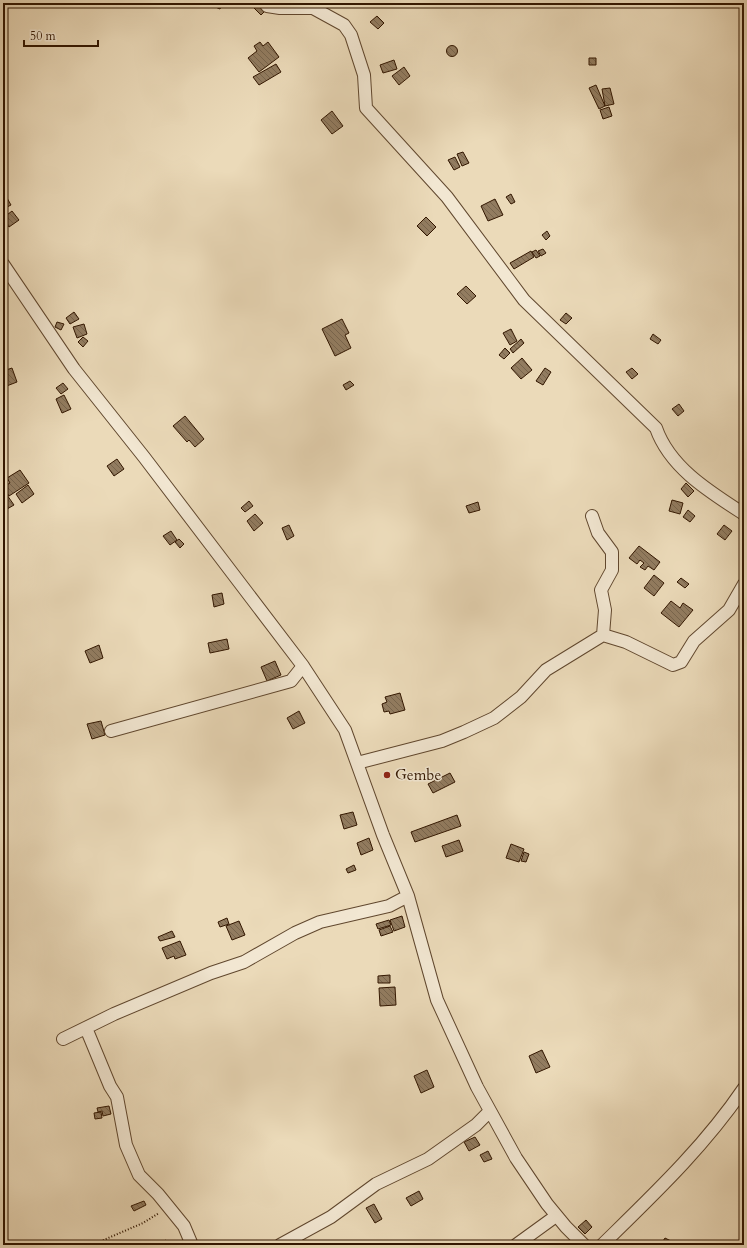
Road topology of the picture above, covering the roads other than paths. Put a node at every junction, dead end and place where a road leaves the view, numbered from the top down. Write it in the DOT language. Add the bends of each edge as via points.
graph roads {
  1 [pos="264,3"];
  2 [pos="3,264"];
  3 [pos="744,514"];
  4 [pos="592,516"];
  5 [pos="744,584"];
  6 [pos="603,634"];
  7 [pos="302,666"];
  8 [pos="111,731"];
  9 [pos="357,763"];
  10 [pos="408,896"];
  11 [pos="86,1028"];
  12 [pos="63,1039"];
  13 [pos="744,1088"];
  14 [pos="490,1111"];
  15 [pos="556,1216"];
  16 [pos="192,1245"];
  17 [pos="280,1245"];
  18 [pos="516,1245"];
  19 [pos="584,1245"];
  20 [pos="602,1245"];
  1 -- 3 [label="street" via="280,8 313,8 344,25 351,35 364,75 366,108 447,197 524,300 656,428 667,451 702,487"];
  2 -- 7 [label="street" via="74,370 149,464"];
  4 -- 6 [label="street" via="598,533 612,552 612,570 601,590 605,610"];
  5 -- 6 [label="street" via="729,610 694,641 680,662 673,665"];
  6 -- 9 [label="street" via="546,670 521,697 494,718 442,741"];
  7 -- 8 [label="street" via="291,681"];
  7 -- 9 [label="street" via="345,730"];
  9 -- 10 [label="street"];
  10 -- 11 [label="street" via="389,906 320,922 244,962 210,973"];
  10 -- 14 [label="street" via="437,1000"];
  11 -- 12 [label="street"];
  11 -- 16 [label="street" via="101,1067 117,1097 126,1145 139,1175 184,1226"];
  13 -- 20 [label="street" via="726,1115 693,1154"];
  14 -- 15 [label="street" via="516,1158"];
  14 -- 17 [label="street" via="476,1125 428,1159 376,1184 331,1217"];
  15 -- 18 [label="street"];
  15 -- 19 [label="street"];
}
